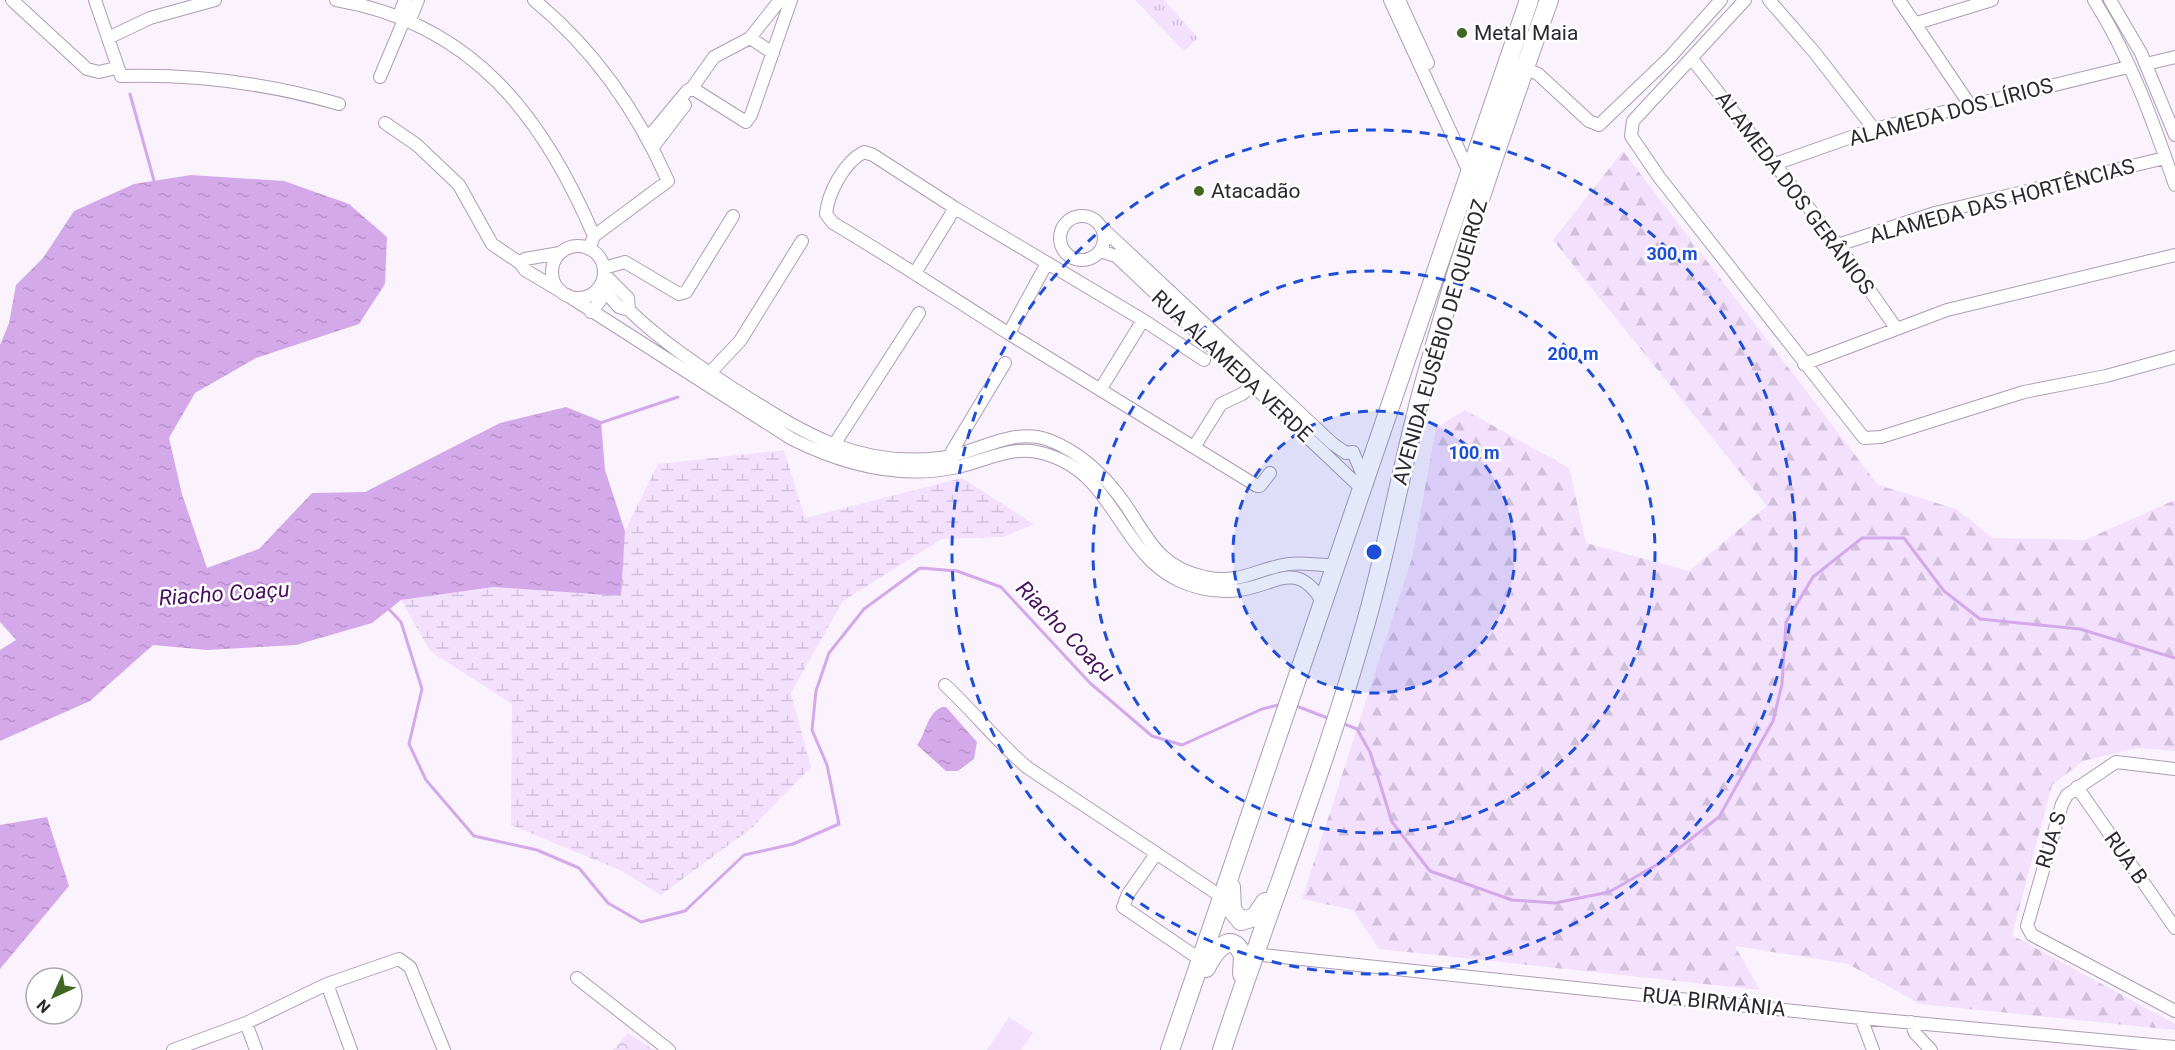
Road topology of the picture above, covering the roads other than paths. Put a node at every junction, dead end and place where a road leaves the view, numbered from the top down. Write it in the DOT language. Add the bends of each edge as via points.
graph roads {
  1 [pos="12,0"];
  2 [pos="95,0"];
  3 [pos="215,0"];
  4 [pos="336,0"];
  5 [pos="405,0"];
  6 [pos="418,0"];
  7 [pos="534,0"];
  8 [pos="780,0"];
  9 [pos="791,0"];
  10 [pos="1390,0"];
  11 [pos="1399,0"];
  12 [pos="1529,0"];
  13 [pos="1549,0"];
  14 [pos="1721,0"];
  15 [pos="1745,0"];
  16 [pos="1768,0"];
  17 [pos="1899,0"];
  18 [pos="1992,0"];
  19 [pos="2094,0"];
  20 [pos="2110,0"];
  21 [pos="2121,19"];
  22 [pos="404,20"];
  23 [pos="1917,23"];
  24 [pos="2109,25"];
  25 [pos="108,38"];
  26 [pos="750,38"];
  27 [pos="772,53"];
  28 [pos="2175,57"];
  29 [pos="1692,59"];
  30 [pos="2146,64"];
  31 [pos="1525,67"];
  32 [pos="2128,67"];
  33 [pos="116,68"];
  34 [pos="380,76"];
  35 [pos="1503,77"];
  36 [pos="1433,83"];
  37 [pos="692,88"];
  38 [pos="339,104"];
  39 [pos="1970,105"];
  40 [pos="2163,106"];
  41 [pos="2149,112"];
  42 [pos="385,123"];
  43 [pos="1874,129"];
  44 [pos="2175,135"];
  45 [pos="650,141"];
  46 [pos="1480,144"];
  47 [pos="2166,158"];
  48 [pos="1775,164"];
  49 [pos="1470,174"];
  50 [pos="2175,185"];
  51 [pos="955,208"];
  52 [pos="733,216"];
  53 [pos="1100,226"];
  54 [pos="594,236"];
  55 [pos="802,241"];
  56 [pos="1838,245"];
  57 [pos="590,249"];
  58 [pos="1100,251"];
  59 [pos="560,253"];
  60 [pos="2175,255"];
  61 [pos="1047,262"];
  62 [pos="520,263"];
  63 [pos="915,273"];
  64 [pos="606,281"];
  65 [pos="565,294"];
  66 [pos="591,312"];
  67 [pos="633,313"];
  68 [pos="919,313"];
  69 [pos="1143,320"];
  70 [pos="1896,328"];
  71 [pos="624,333"];
  72 [pos="1009,333"];
  73 [pos="2175,357"];
  74 [pos="1204,360"];
  75 [pos="1005,363"];
  76 [pos="1804,364"];
  77 [pos="1263,376"];
  78 [pos="705,377"];
  79 [pos="1253,386"];
  80 [pos="1100,390"];
  81 [pos="1019,436"];
  82 [pos="1048,440"];
  83 [pos="1002,441"];
  84 [pos="1194,447"];
  85 [pos="830,451"];
  86 [pos="1021,451"];
  87 [pos="1070,451"];
  88 [pos="1006,454"];
  89 [pos="1044,454"];
  90 [pos="952,462"];
  91 [pos="1063,463"];
  92 [pos="1270,473"];
  93 [pos="1363,483"];
  94 [pos="1334,566"];
  95 [pos="1322,601"];
  96 [pos="945,686"];
  97 [pos="2175,769"];
  98 [pos="2077,787"];
  99 [pos="1156,854"];
  100 [pos="1233,867"];
  101 [pos="1277,885"];
  102 [pos="1222,897"];
  103 [pos="2175,928"];
  104 [pos="1253,954"];
  105 [pos="1201,960"];
  106 [pos="577,978"];
  107 [pos="1193,982"];
  108 [pos="327,984"];
  109 [pos="1239,997"];
  110 [pos="2175,1011"];
  111 [pos="1861,1018"];
  112 [pos="1911,1022"];
  113 [pos="246,1023"];
  114 [pos="2175,1047"];
  115 [pos="173,1050"];
  116 [pos="256,1050"];
  117 [pos="351,1050"];
  118 [pos="444,1050"];
  119 [pos="669,1050"];
  120 [pos="1170,1050"];
  121 [pos="1222,1050"];
  122 [pos="1873,1050"];
  123 [pos="1931,1050"];
  1 -- 33 [label="street" via="87,69 99,72"];
  2 -- 25 [label="street"];
  3 -- 25 [label="street" via="171,11"];
  4 -- 22 [label="street"];
  5 -- 22 [label="street" via="401,10"];
  6 -- 22 [label="street" via="412,15"];
  7 -- 45 [label="street" via="596,60"];
  8 -- 26 [label="street"];
  9 -- 27 [label="street"];
  10 -- 36 [label="street"];
  11 -- 36 [label="street"];
  12 -- 35 [label="highway, AVENIDA EUSÉBIO DE QUEIROZ"];
  13 -- 31 [label="highway, AVENIDA EUSÉBIO DE QUEIROZ"];
  14 -- 31 [label="street" via="1670,57 1599,125"];
  15 -- 29 [label="street"];
  16 -- 43 [label="street"];
  17 -- 23 [label="street"];
  18 -- 23 [label="street"];
  19 -- 24 [label="street"];
  20 -- 21 [label="street"];
  21 -- 24 [label="street"];
  21 -- 30 [label="street"];
  22 -- 34 [label="street"];
  22 -- 54 [label="street" via="459,50 519,105 560,162"];
  23 -- 39 [label="street"];
  24 -- 32 [label="street"];
  25 -- 33 [label="street"];
  26 -- 27 [label="street"];
  26 -- 37 [label="street" via="714,57"];
  27 -- 37 [label="street" via="746,122"];
  28 -- 30 [label="street"];
  29 -- 48 [label="street, ALAMEDA DOS GERÂNIOS"];
  29 -- 76 [label="street" via="1633,121 1631,136"];
  30 -- 40 [label="street"];
  31 -- 35 [label="street" via="1512,68"];
  31 -- 101 [label="highway, AVENIDA EUSÉBIO DE QUEIROZ" via="1430,364 1403,463 1384,559 1347,688"];
  32 -- 39 [label="street, ALAMEDA DOS LÍRIOS"];
  32 -- 41 [label="street"];
  33 -- 38 [label="street" via="121,76 224,80 282,89"];
  35 -- 46 [label="highway, AVENIDA EUSÉBIO DE QUEIROZ"];
  36 -- 46 [label="street" via="1461,137 1468,144"];
  36 -- 49 [label="street"];
  37 -- 45 [label="street" via="653,132"];
  39 -- 43 [label="street, ALAMEDA DOS LÍRIOS"];
  40 -- 41 [label="street"];
  40 -- 44 [label="street"];
  41 -- 47 [label="street"];
  42 -- 62 [label="street" via="447,171 471,203 492,244"];
  43 -- 48 [label="street, ALAMEDA DOS LÍRIOS"];
  45 -- 54 [label="street" via="668,181"];
  46 -- 49 [label="highway, AVENIDA EUSÉBIO DE QUEIROZ"];
  47 -- 50 [label="street"];
  47 -- 56 [label="street, ALAMEDA DAS HORTÊNCIAS" via="1935,213"];
  48 -- 56 [label="street, ALAMEDA DOS GERÂNIOS"];
  49 -- 93 [label="highway, AVENIDA EUSÉBIO DE QUEIROZ"];
  51 -- 61 [label="street"];
  51 -- 63 [label="street"];
  51 -- 63 [label="street" via="868,153 855,156 846,166 826,214"];
  52 -- 64 [label="street" via="686,292 678,294 625,262"];
  53 -- 58 [label="street" via="1104,243"];
  53 -- 58 [label="street" via="1091,218 1078,216 1066,223 1060,236 1063,250 1074,259 1088,259"];
  53 -- 77 [label="street, RUA ALAMEDA VERDE"];
  54 -- 57 [label="street"];
  55 -- 78 [label="street" via="740,341"];
  56 -- 70 [label="street, ALAMEDA DOS GERÂNIOS"];
  57 -- 59 [label="street" via="571,247"];
  57 -- 64 [label="street" via="599,256"];
  58 -- 79 [label="street, RUA ALAMEDA VERDE" via="1116,256"];
  59 -- 62 [label="street"];
  59 -- 65 [label="street" via="552,270 555,282"];
  60 -- 70 [label="street" via="1957,308"];
  61 -- 69 [label="street"];
  61 -- 72 [label="street"];
  62 -- 65 [label="street"];
  63 -- 72 [label="street"];
  64 -- 65 [label="street" via="586,297"];
  64 -- 66 [label="street"];
  64 -- 67 [label="street" via="628,298"];
  65 -- 66 [label="street"];
  66 -- 71 [label="street"];
  67 -- 71 [label="street"];
  67 -- 78 [label="street"];
  68 -- 85 [label="street"];
  69 -- 74 [label="street"];
  69 -- 80 [label="street"];
  70 -- 76 [label="street"];
  71 -- 78 [label="street"];
  72 -- 80 [label="street"];
  73 -- 76 [label="street" via="2024,392 1873,439 1858,432"];
  75 -- 90 [label="street"];
  77 -- 79 [label="street"];
  77 -- 93 [label="street, RUA ALAMEDA VERDE" via="1333,444 1346,453 1353,452"];
  78 -- 85 [label="street"];
  79 -- 84 [label="street" via="1221,404"];
  79 -- 93 [label="street, RUA ALAMEDA VERDE"];
  80 -- 84 [label="street"];
  81 -- 82 [label="street"];
  81 -- 83 [label="street"];
  81 -- 86 [label="street"];
  82 -- 87 [label="street"];
  82 -- 89 [label="street"];
  83 -- 88 [label="street"];
  83 -- 90 [label="street"];
  84 -- 92 [label="street" via="1257,486"];
  85 -- 90 [label="street"];
  86 -- 88 [label="street"];
  86 -- 89 [label="street"];
  87 -- 91 [label="street"];
  87 -- 94 [label="street" via="1107,481 1150,546 1185,571 1227,580 1288,564"];
  88 -- 90 [label="street"];
  89 -- 91 [label="street"];
  91 -- 95 [label="street" via="1088,478 1142,553 1170,576 1191,586 1227,591 1290,576 1308,583"];
  93 -- 94 [label="highway, AVENIDA EUSÉBIO DE QUEIROZ"];
  94 -- 95 [label="highway, AVENIDA EUSÉBIO DE QUEIROZ"];
  95 -- 100 [label="highway, AVENIDA EUSÉBIO DE QUEIROZ"];
  96 -- 99 [label="street" via="1028,768"];
  97 -- 98 [label="street, RUA S" via="2116,762"];
  98 -- 103 [label="street, RUA B"];
  98 -- 110 [label="street, RUA S" via="2061,804 2027,922 2029,932"];
  99 -- 102 [label="street"];
  99 -- 105 [label="street" via="1123,907"];
  100 -- 101 [label="highway" via="1230,905 1241,921 1259,914"];
  100 -- 102 [label="highway"];
  101 -- 104 [label="highway"];
  102 -- 105 [label="highway"];
  104 -- 109 [label="highway"];
  104 -- 111 [label="street, RUA BIRMÂNIA"];
  105 -- 107 [label="highway"];
  106 -- 119 [label="street"];
  107 -- 109 [label="highway" via="1202,976 1216,950 1233,944 1243,956"];
  107 -- 120 [label="highway"];
  108 -- 113 [label="street"];
  108 -- 117 [label="street"];
  108 -- 118 [label="street" via="394,959 403,960 410,968"];
  109 -- 121 [label="highway"];
  111 -- 112 [label="street, RUA BIRMÂNIA"];
  111 -- 122 [label="street"];
  112 -- 114 [label="street, RUA BIRMÂNIA"];
  112 -- 123 [label="street"];
  113 -- 115 [label="street"];
  113 -- 116 [label="street"];
}
